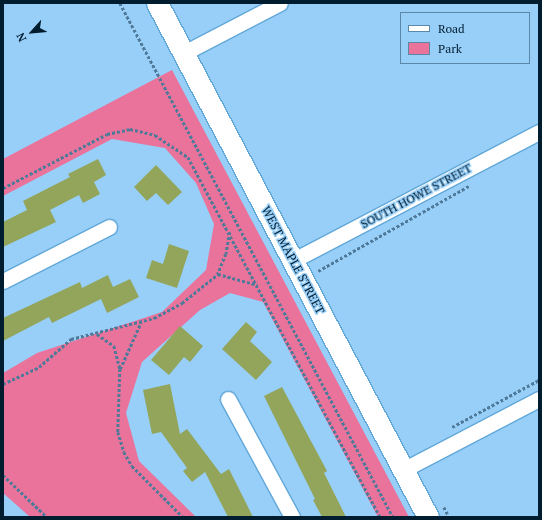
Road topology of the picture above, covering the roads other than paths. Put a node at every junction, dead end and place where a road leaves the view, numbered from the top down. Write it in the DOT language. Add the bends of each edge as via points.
graph roads {
  1 [pos="157,3"];
  2 [pos="280,3"];
  3 [pos="184,53"];
  4 [pos="539,132"];
  5 [pos="109,227"];
  6 [pos="294,260"];
  7 [pos="3,282"];
  8 [pos="228,399"];
  9 [pos="539,399"];
  10 [pos="403,470"];
  11 [pos="292,517"];
  12 [pos="428,517"];
  1 -- 3 [label="main road, WEST MAPLE STREET"];
  2 -- 3 [label="street"];
  3 -- 6 [label="main road, WEST MAPLE STREET"];
  4 -- 6 [label="street, SOUTH HOWE STREET"];
  5 -- 7 [label="street"];
  6 -- 10 [label="main road, WEST MAPLE STREET"];
  8 -- 11 [label="street"];
  9 -- 10 [label="street"];
  10 -- 12 [label="main road, WEST MAPLE STREET"];
}
